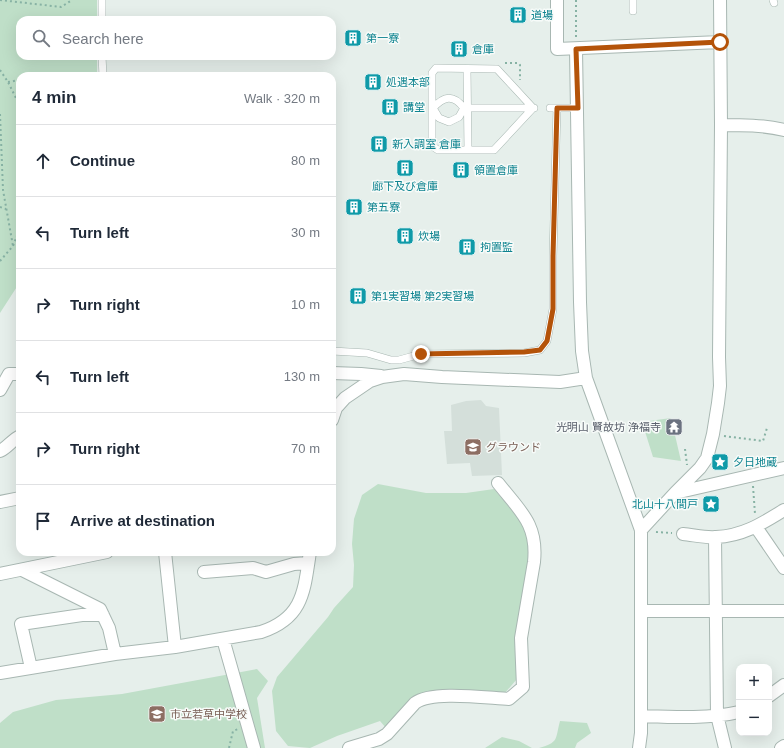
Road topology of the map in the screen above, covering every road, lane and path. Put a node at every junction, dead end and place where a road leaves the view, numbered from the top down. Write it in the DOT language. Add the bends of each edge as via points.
graph roads {
  1 [pos="0,0"];
  2 [pos="72,0"];
  3 [pos="102,0"];
  4 [pos="557,0"];
  5 [pos="576,0"];
  6 [pos="633,0"];
  7 [pos="720,0"];
  8 [pos="633,11"];
  9 [pos="102,16"];
  10 [pos="720,42"];
  11 [pos="576,49"];
  12 [pos="102,60"];
  13 [pos="467,69"];
  14 [pos="497,69"];
  15 [pos="0,70"];
  16 [pos="102,72"];
  17 [pos="16,81"];
  18 [pos="8,82"];
  19 [pos="520,94"];
  20 [pos="16,98"];
  21 [pos="433,108"];
  22 [pos="466,108"];
  23 [pos="535,108"];
  24 [pos="578,108"];
  25 [pos="0,114"];
  26 [pos="721,125"];
  27 [pos="784,130"];
  28 [pos="468,150"];
  29 [pos="0,184"];
  30 [pos="2,190"];
  31 [pos="0,207"];
  32 [pos="6,209"];
  33 [pos="16,238"];
  34 [pos="13,246"];
  35 [pos="0,261"];
  36 [pos="336,351"];
  37 [pos="16,374"];
  38 [pos="336,374"];
  39 [pos="382,377"];
  40 [pos="586,378"];
  41 [pos="0,390"];
  42 [pos="336,408"];
  43 [pos="767,428"];
  44 [pos="713,434"];
  45 [pos="16,438"];
  46 [pos="685,448"];
  47 [pos="0,451"];
  48 [pos="784,468"];
  49 [pos="687,471"];
  50 [pos="752,475"];
  51 [pos="498,482"];
  52 [pos="675,493"];
  53 [pos="16,499"];
  54 [pos="0,502"];
  55 [pos="784,510"];
  56 [pos="756,527"];
  57 [pos="641,530"];
  58 [pos="683,534"];
  59 [pos="715,537"];
  60 [pos="88,556"];
  61 [pos="165,556"];
  62 [pos="309,558"];
  63 [pos="784,568"];
  64 [pos="22,570"];
  65 [pos="204,572"];
  66 [pos="0,574"];
  67 [pos="641,611"];
  68 [pos="716,611"];
  69 [pos="784,611"];
  70 [pos="103,615"];
  71 [pos="223,639"];
  72 [pos="174,647"];
  73 [pos="115,654"];
  74 [pos="31,668"];
  75 [pos="0,673"];
  76 [pos="784,685"];
  77 [pos="772,694"];
  78 [pos="736,713"];
  79 [pos="717,715"];
  80 [pos="641,716"];
  81 [pos="233,731"];
  82 [pos="784,746"];
  83 [pos="229,748"];
  84 [pos="254,748"];
  85 [pos="349,748"];
  86 [pos="639,748"];
  87 [pos="725,748"];
  88 [pos="781,748"];
  1 -- 2 [label="path" via="61,6"];
  3 -- 9 [label="lane"];
  4 -- 11 [label="street" via="557,49"];
  5 -- 11 [label="path"];
  6 -- 8 [label="lane"];
  7 -- 10 [label="street"];
  10 -- 11 [label="street"];
  10 -- 26 [label="street"];
  11 -- 24 [label="street"];
  12 -- 16 [label="lane"];
  13 -- 14 [label="lane"];
  13 -- 21 [label="lane" via="436,68 432,73"];
  13 -- 22 [label="lane"];
  14 -- 19 [label="lane"];
  14 -- 19 [label="path" via="504,63 520,65"];
  15 -- 18 [label="path"];
  17 -- 18 [label="path"];
  18 -- 20 [label="path"];
  19 -- 23 [label="lane"];
  21 -- 22 [label="lane" via="441,100 450,98"];
  21 -- 22 [label="lane" via="439,118 449,122 459,117"];
  21 -- 28 [label="lane" via="432,146 438,150"];
  22 -- 23 [label="lane"];
  22 -- 28 [label="lane"];
  23 -- 28 [label="lane" via="494,150"];
  24 -- 36 [label="lane" via="553,108 553,309 547,341 540,350 421,354 399,360"];
  24 -- 40 [label="street" via="580,302"];
  25 -- 30 [label="path"];
  26 -- 27 [label="street" via="773,127"];
  26 -- 44 [label="street" via="720,386"];
  29 -- 30 [label="path"];
  30 -- 32 [label="path"];
  31 -- 32 [label="path"];
  32 -- 34 [label="path"];
  33 -- 34 [label="path"];
  34 -- 35 [label="path"];
  37 -- 41 [label="street" via="9,374"];
  38 -- 39 [label="street"];
  39 -- 40 [label="street" via="404,374 560,382"];
  39 -- 42 [label="street" via="370,381 345,398"];
  40 -- 57 [label="street"];
  43 -- 44 [label="path" via="763,441"];
  44 -- 52 [label="street" via="706,458 700,468"];
  45 -- 47 [label="street"];
  46 -- 49 [label="path"];
  48 -- 50 [label="street"];
  50 -- 52 [label="street"];
  50 -- 56 [label="path"];
  51 -- 85 [label="street" via="528,521 534,536 534,562 521,638 523,687 509,700 439,696 420,699 388,734"];
  52 -- 57 [label="street"];
  53 -- 54 [label="street"];
  55 -- 56 [label="street"];
  56 -- 59 [label="street" via="732,536"];
  56 -- 63 [label="street"];
  57 -- 58 [label="path"];
  57 -- 67 [label="street"];
  58 -- 59 [label="street"];
  59 -- 68 [label="street"];
  60 -- 64 [label="street"];
  61 -- 72 [label="street"];
  62 -- 65 [label="street" via="266,572 252,568"];
  62 -- 71 [label="street" via="302,596 296,609 283,622 261,632"];
  64 -- 66 [label="street"];
  64 -- 70 [label="street" via="100,609"];
  67 -- 68 [label="street"];
  67 -- 80 [label="street"];
  68 -- 69 [label="street"];
  68 -- 79 [label="street"];
  70 -- 73 [label="street"];
  70 -- 74 [label="street" via="82,615 21,624"];
  71 -- 72 [label="street"];
  71 -- 84 [label="street"];
  72 -- 73 [label="street"];
  73 -- 74 [label="street"];
  74 -- 75 [label="street"];
  76 -- 77 [label="street"];
  78 -- 79 [label="street"];
  79 -- 80 [label="street"];
  79 -- 87 [label="street"];
  80 -- 86 [label="street"];
  81 -- 83 [label="path"];
  82 -- 88 [label="street"];
}
